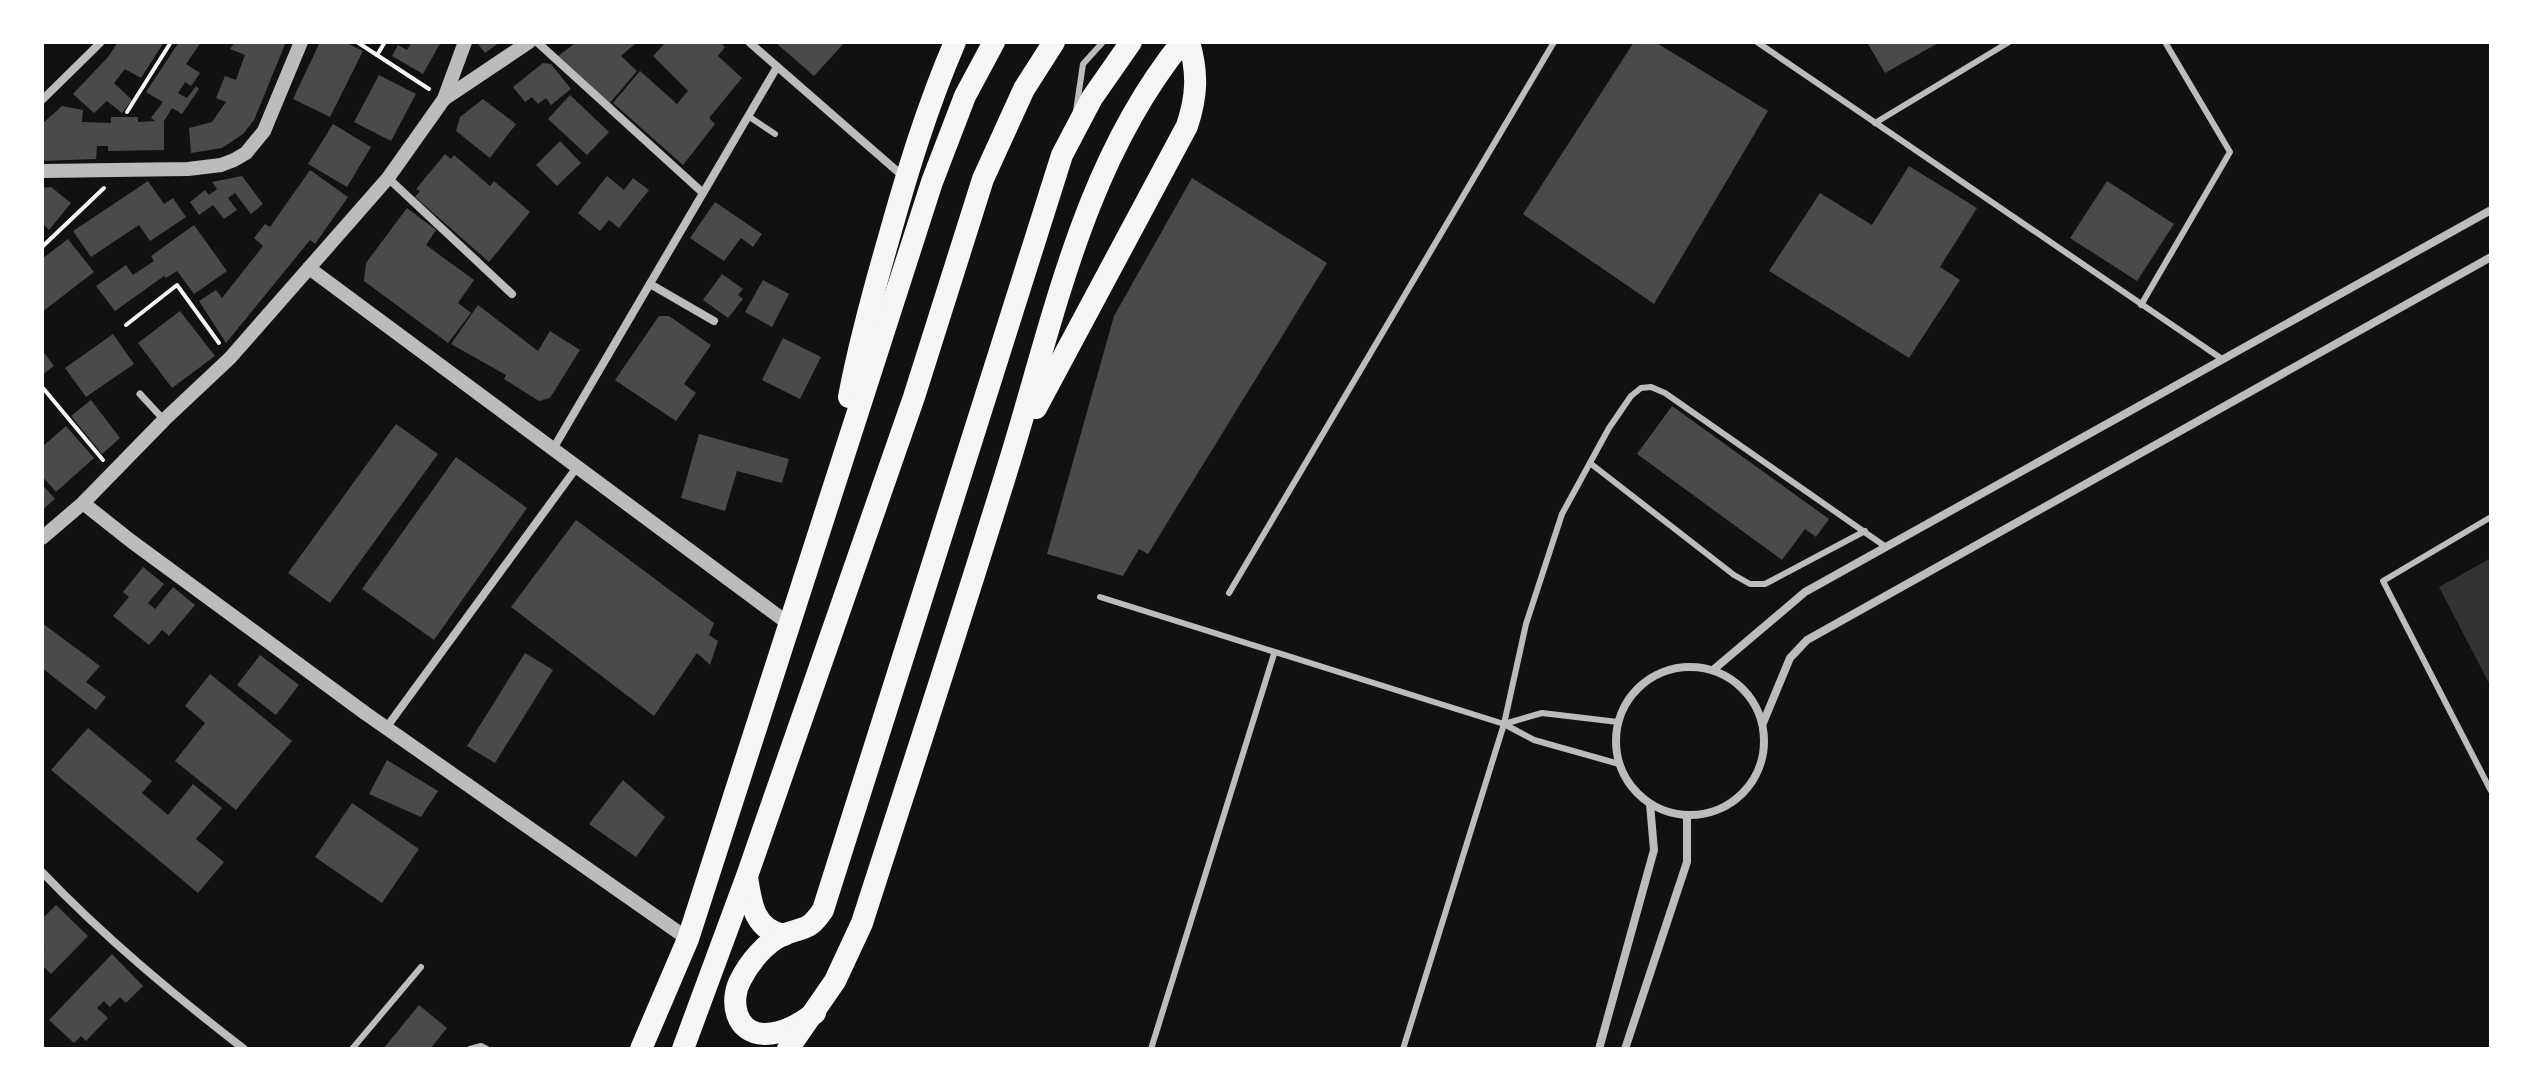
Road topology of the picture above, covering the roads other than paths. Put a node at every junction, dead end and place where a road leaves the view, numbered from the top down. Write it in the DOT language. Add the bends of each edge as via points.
graph roads {
  1 [pos="101,42"];
  2 [pos="301,42"];
  3 [pos="529,42"];
  4 [pos="537,42"];
  5 [pos="749,42"];
  6 [pos="955,42"];
  7 [pos="994,42"];
  8 [pos="1054,42"];
  9 [pos="1103,42"];
  10 [pos="1131,42"];
  11 [pos="1182,42"];
  12 [pos="1189,42"];
  13 [pos="1554,42"];
  14 [pos="1757,42"];
  15 [pos="2009,42"];
  16 [pos="2165,42"];
  17 [pos="464,46"];
  18 [pos="777,67"];
  19 [pos="485,71"];
  20 [pos="444,99"];
  21 [pos="42,100"];
  22 [pos="748,116"];
  23 [pos="1875,123"];
  24 [pos="775,134"];
  25 [pos="1071,138"];
  26 [pos="42,171"];
  27 [pos="388,178"];
  28 [pos="905,179"];
  29 [pos="703,193"];
  30 [pos="2491,210"];
  31 [pos="2491,257"];
  32 [pos="309,268"];
  33 [pos="650,284"];
  34 [pos="512,294"];
  35 [pos="2141,305"];
  36 [pos="714,321"];
  37 [pos="2222,359"];
  38 [pos="140,394"];
  39 [pos="164,420"];
  40 [pos="553,449"];
  41 [pos="1010,458"];
  42 [pos="842,459"];
  43 [pos="1590,463"];
  44 [pos="577,467"];
  45 [pos="83,503"];
  46 [pos="2491,517"];
  47 [pos="1865,531"];
  48 [pos="42,538"];
  49 [pos="1886,547"];
  50 [pos="1229,593"];
  51 [pos="1100,597"];
  52 [pos="789,624"];
  53 [pos="1274,654"];
  54 [pos="1713,670"];
  55 [pos="1618,722"];
  56 [pos="1763,723"];
  57 [pos="1504,724"];
  58 [pos="386,728"];
  59 [pos="1619,764"];
  60 [pos="2491,791"];
  61 [pos="1650,804"];
  62 [pos="1687,816"];
  63 [pos="42,872"];
  64 [pos="747,876"];
  65 [pos="784,935"];
  66 [pos="688,939"];
  67 [pos="421,967"];
  68 [pos="815,1013"];
  69 [pos="244,1049"];
  70 [pos="352,1049"];
  71 [pos="470,1049"];
  72 [pos="487,1049"];
  73 [pos="641,1049"];
  74 [pos="683,1049"];
  75 [pos="788,1049"];
  76 [pos="1151,1049"];
  77 [pos="1403,1049"];
  78 [pos="1599,1049"];
  79 [pos="1625,1049"];
  1 -- 21 [label="street"];
  2 -- 26 [label="street" via="264,131 234,160 207,168"];
  3 -- 19 [label="street"];
  4 -- 29 [label="street"];
  5 -- 18 [label="street"];
  6 -- 28 [label="highway"];
  7 -- 42 [label="highway" via="965,96 938,168"];
  8 -- 64 [label="highway" via="1024,89 983,179 914,397"];
  9 -- 25 [label="lane" via="1083,64"];
  10 -- 25 [label="highway"];
  11 -- 41 [label="highway" via="1137,105 1077,232"];
  12 -- 41 [label="highway" via="1197,75 1187,126"];
  13 -- 50 [label="lane"];
  14 -- 23 [label="lane"];
  15 -- 23 [label="lane"];
  16 -- 35 [label="lane" via="2230,152"];
  17 -- 19 [label="street" via="463,62 469,69"];
  17 -- 20 [label="street"];
  18 -- 22 [label="street"];
  18 -- 28 [label="street"];
  19 -- 20 [label="street"];
  20 -- 27 [label="street"];
  22 -- 24 [label="lane"];
  22 -- 29 [label="street"];
  23 -- 35 [label="lane"];
  25 -- 65 [label="highway" via="828,898 814,922"];
  27 -- 32 [label="street"];
  27 -- 34 [label="street"];
  28 -- 42 [label="highway" via="859,343"];
  29 -- 33 [label="street"];
  30 -- 37 [label="street"];
  31 -- 56 [label="street" via="1807,640 1790,658"];
  32 -- 39 [label="street" via="230,358"];
  32 -- 40 [label="street"];
  33 -- 36 [label="street"];
  33 -- 40 [label="street"];
  35 -- 37 [label="lane"];
  37 -- 49 [label="street"];
  38 -- 39 [label="street"];
  39 -- 45 [label="street"];
  40 -- 44 [label="street"];
  41 -- 68 [label="highway" via="862,923"];
  42 -- 52 [label="highway"];
  43 -- 47 [label="lane" via="1750,584 1765,584"];
  43 -- 47 [label="lane" via="1631,396 1651,387"];
  43 -- 57 [label="lane" via="1562,514 1543,569"];
  44 -- 52 [label="street"];
  44 -- 58 [label="street"];
  45 -- 48 [label="street"];
  45 -- 58 [label="street"];
  46 -- 60 [label="lane" via="2383,581"];
  47 -- 49 [label="lane"];
  49 -- 54 [label="street" via="1805,592"];
  51 -- 53 [label="lane"];
  52 -- 66 [label="highway"];
  53 -- 57 [label="lane"];
  53 -- 76 [label="lane"];
  54 -- 55 [label="street" via="1665,670 1644,682"];
  54 -- 56 [label="street" via="1744,690"];
  55 -- 57 [label="lane" via="1542,713"];
  55 -- 59 [label="street"];
  56 -- 62 [label="street" via="1763,755 1752,782 1735,801"];
  57 -- 59 [label="lane" via="1534,740"];
  57 -- 77 [label="lane"];
  58 -- 66 [label="street"];
  59 -- 61 [label="street" via="1626,780"];
  61 -- 62 [label="street"];
  61 -- 78 [label="street" via="1654,850"];
  62 -- 79 [label="street" via="1687,862"];
  63 -- 69 [label="street" via="165,987"];
  64 -- 65 [label="highway" via="758,920"];
  64 -- 74 [label="highway"];
  65 -- 68 [label="highway" via="740,980 734,1004 738,1017 765,1034 784,1031"];
  66 -- 73 [label="highway"];
  67 -- 70 [label="lane"];
  68 -- 75 [label="highway"];
  71 -- 72 [label="lane"];
}
